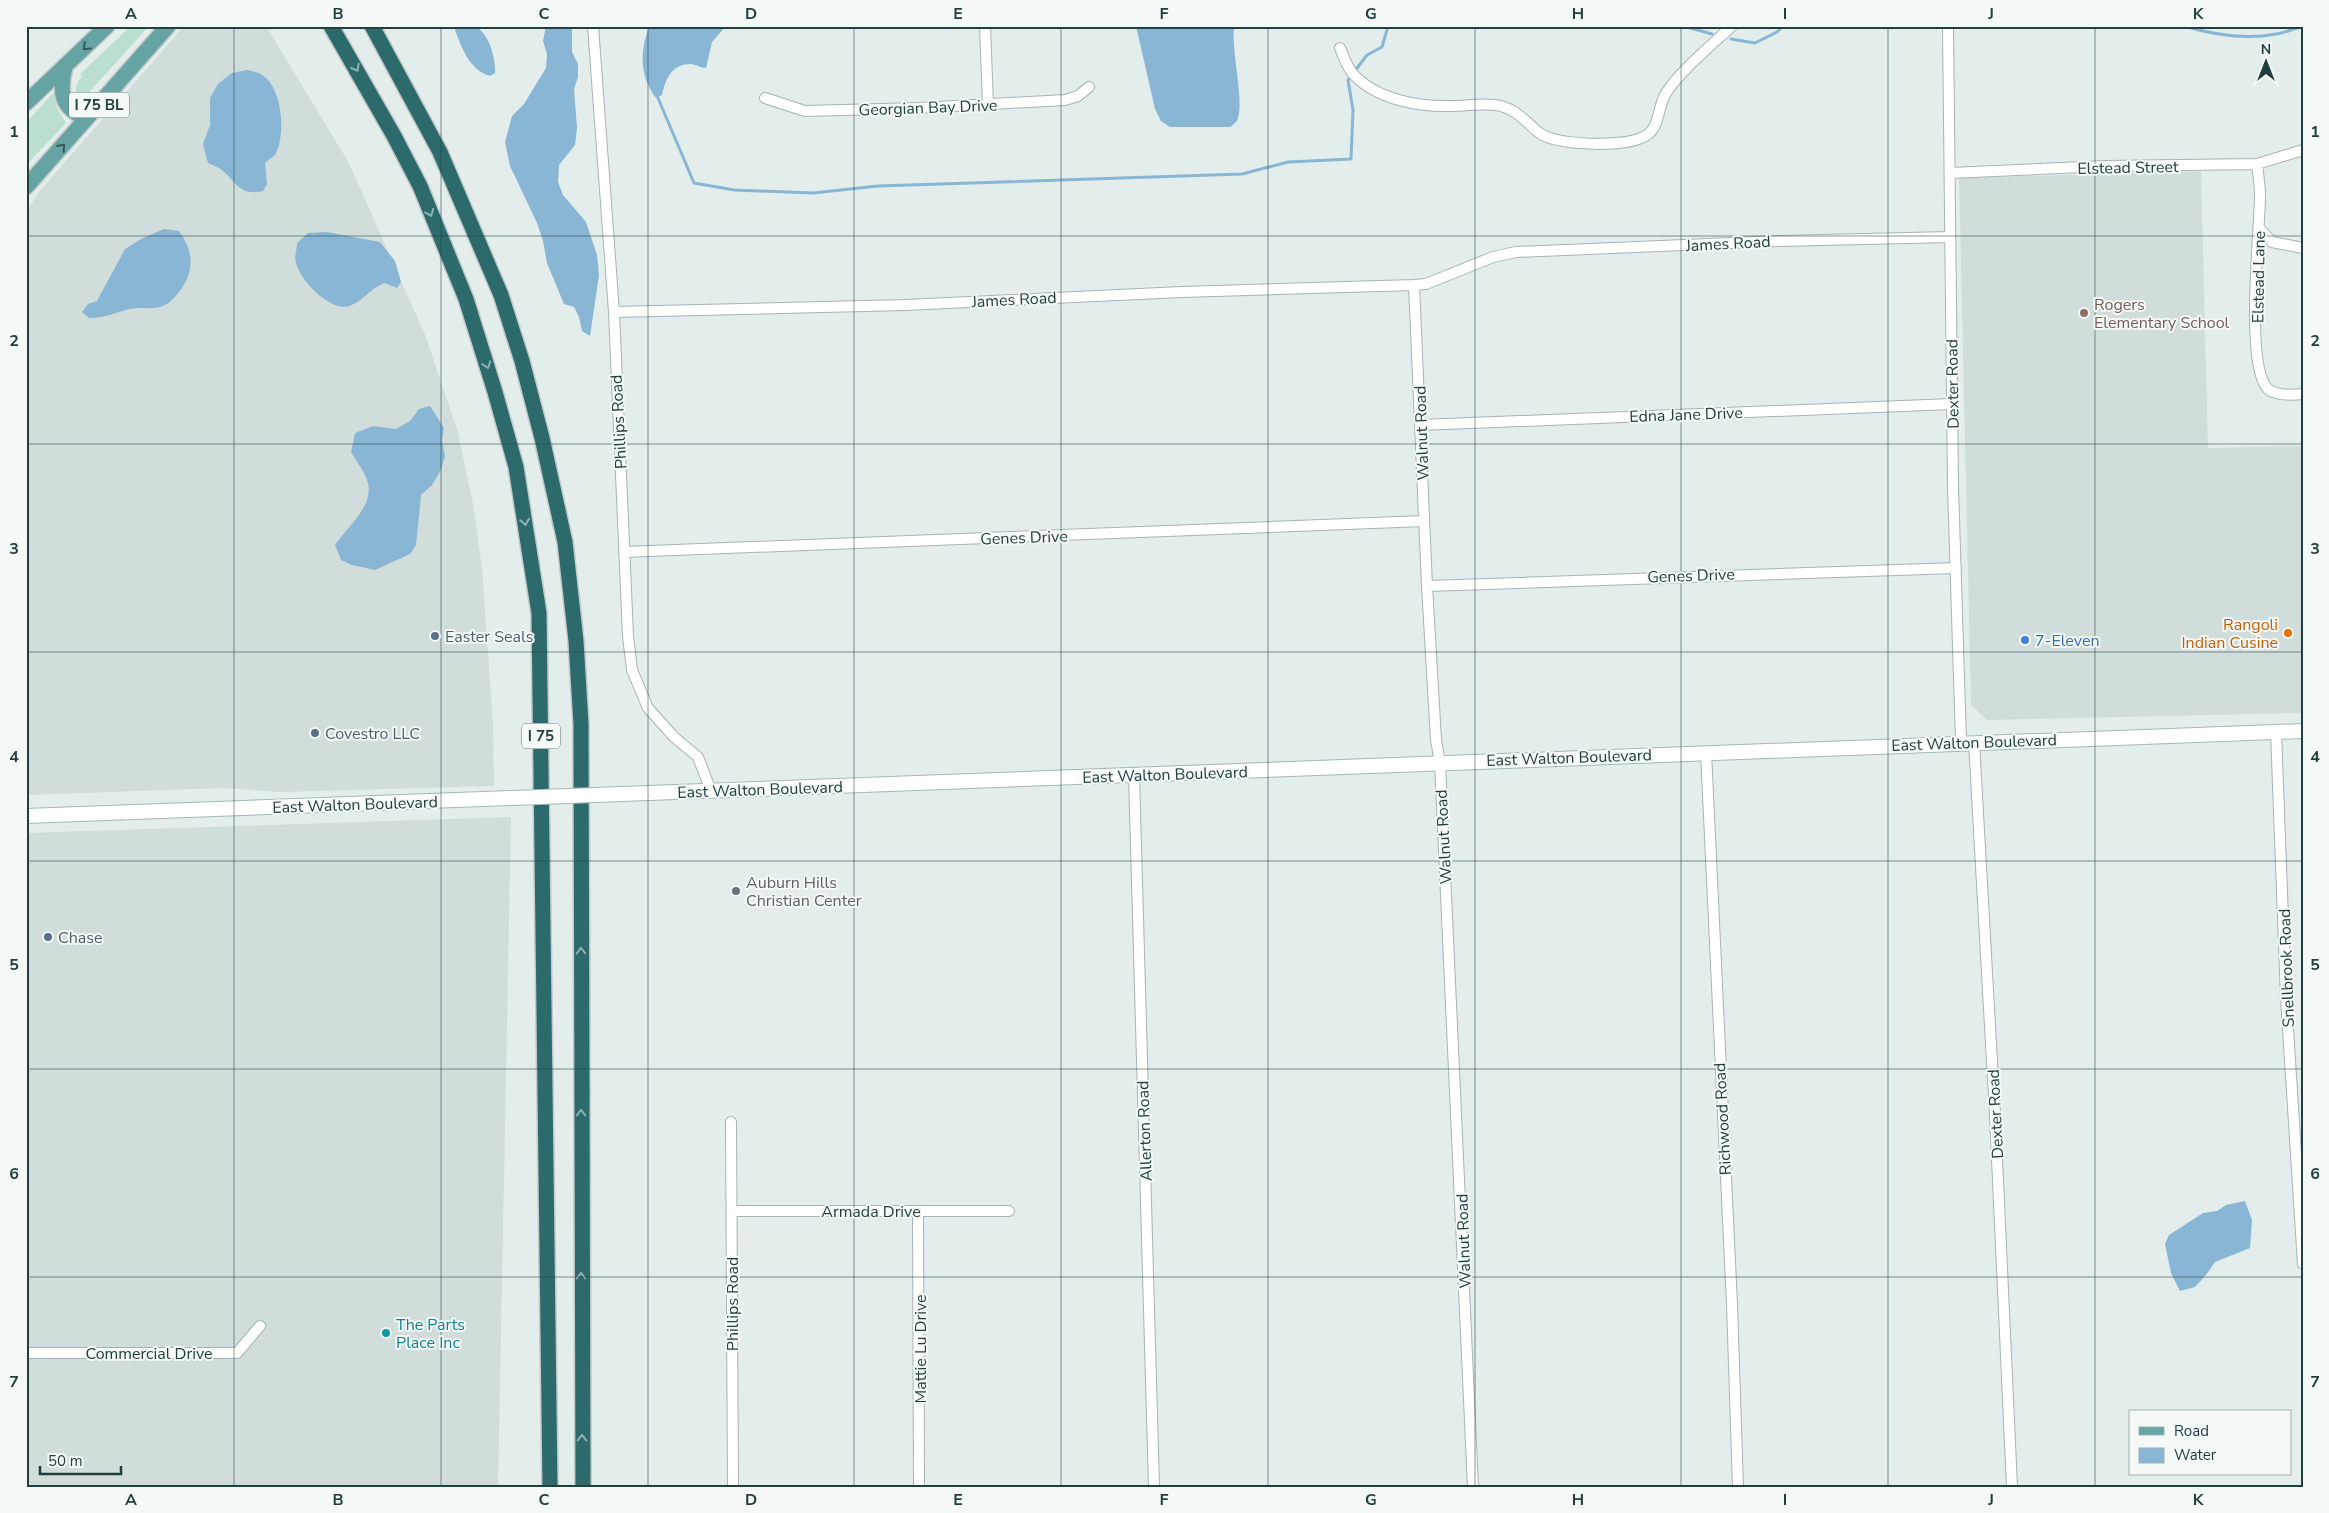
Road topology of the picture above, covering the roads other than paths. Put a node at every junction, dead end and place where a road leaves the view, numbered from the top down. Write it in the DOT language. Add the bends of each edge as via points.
graph roads {
  1 [pos="107,26"];
  2 [pos="168,26"];
  3 [pos="331,26"];
  4 [pos="372,26"];
  5 [pos="593,26"];
  6 [pos="985,26"];
  7 [pos="1732,26"];
  8 [pos="1948,26"];
  9 [pos="1340,48"];
  10 [pos="64,67"];
  11 [pos="1089,87"];
  12 [pos="766,98"];
  13 [pos="28,102"];
  14 [pos="988,105"];
  15 [pos="87,118"];
  16 [pos="2303,150"];
  17 [pos="2257,164"];
  18 [pos="1950,173"];
  19 [pos="28,187"];
  20 [pos="2259,228"];
  21 [pos="1950,237"];
  22 [pos="2303,248"];
  23 [pos="1414,285"];
  24 [pos="614,312"];
  25 [pos="2303,394"];
  26 [pos="1952,404"];
  27 [pos="1421,425"];
  28 [pos="1424,521"];
  29 [pos="624,552"];
  30 [pos="1956,568"];
  31 [pos="1427,586"];
  32 [pos="2303,731"];
  33 [pos="2276,732"];
  34 [pos="1967,742"];
  35 [pos="1706,752"];
  36 [pos="1440,763"];
  37 [pos="1134,775"];
  38 [pos="711,791"];
  39 [pos="26,816"];
  40 [pos="731,1122"];
  41 [pos="732,1211"];
  42 [pos="918,1211"];
  43 [pos="1009,1211"];
  44 [pos="2303,1264"];
  45 [pos="260,1326"];
  46 [pos="26,1353"];
  47 [pos="550,1487"];
  48 [pos="582,1487"];
  49 [pos="733,1487"];
  50 [pos="919,1487"];
  51 [pos="1154,1487"];
  52 [pos="1473,1487"];
  53 [pos="1738,1487"];
  54 [pos="2012,1487"];
  1 -- 10 [label="main road, I 75 BL, one-way"];
  2 -- 15 [label="main road, I 75 BL"];
  3 -- 47 [label="highway, I 75, one-way" via="420,186 466,300 516,467 531,558 539,613"];
  48 -- 4 [label="highway, I 75, one-way" via="581,724 565,542 522,361 501,296 440,152"];
  5 -- 24 [label="street, Phillips Road"];
  6 -- 14 [label="street"];
  7 -- 9 [label="street" via="1674,83 1664,97 1650,133 1632,141 1571,143 1554,139 1539,132 1522,115 1494,104 1436,107 1398,100 1364,84 1352,74"];
  8 -- 18 [label="street, Dexter Road"];
  10 -- 13 [label="main road, I 75 BL"];
  10 -- 15 [label="main road" via="62,88 67,106"];
  11 -- 14 [label="street, Georgian Bay Drive" via="1078,96 1065,100"];
  12 -- 14 [label="street, Georgian Bay Drive" via="805,111"];
  19 -- 15 [label="main road, I 75 BL, one-way"];
  16 -- 17 [label="street, Elstead Street"];
  17 -- 18 [label="street, Elstead Street"];
  17 -- 20 [label="street, Elstead Lane"];
  18 -- 21 [label="street, Dexter Road"];
  20 -- 22 [label="street" via="2272,242"];
  20 -- 25 [label="street, Elstead Lane" via="2255,274 2257,358 2261,379 2270,390 2289,395"];
  21 -- 23 [label="street, James Road" via="1507,254 1426,284"];
  21 -- 26 [label="street, Dexter Road"];
  23 -- 24 [label="street, James Road" via="905,305"];
  23 -- 27 [label="street, Walnut Road"];
  24 -- 29 [label="street, Phillips Road"];
  26 -- 27 [label="street, Edna Jane Drive"];
  26 -- 30 [label="street, Dexter Road"];
  27 -- 28 [label="street, Walnut Road"];
  28 -- 29 [label="street, Genes Drive"];
  28 -- 31 [label="street, Walnut Road"];
  29 -- 38 [label="street, Phillips Road" via="632,670 648,708 674,737 698,757"];
  30 -- 31 [label="street, Genes Drive"];
  30 -- 34 [label="street, Dexter Road"];
  31 -- 36 [label="street, Walnut Road"];
  32 -- 33 [label="main road, East Walton Boulevard"];
  33 -- 34 [label="main road, East Walton Boulevard"];
  33 -- 44 [label="street, Snellbrook Road" via="2286,998"];
  34 -- 35 [label="main road, East Walton Boulevard"];
  34 -- 54 [label="street, Dexter Road" via="1995,1115"];
  35 -- 36 [label="main road, East Walton Boulevard"];
  35 -- 53 [label="street, Richwood Road"];
  36 -- 37 [label="main road, East Walton Boulevard"];
  36 -- 52 [label="street, Walnut Road"];
  37 -- 38 [label="main road, East Walton Boulevard"];
  37 -- 51 [label="street, Allerton Road"];
  38 -- 39 [label="main road, East Walton Boulevard, bridge"];
  40 -- 41 [label="street, Phillips Road"];
  41 -- 42 [label="street, Armada Drive"];
  41 -- 49 [label="street, Phillips Road"];
  42 -- 43 [label="street, Armada Drive"];
  42 -- 50 [label="street, Mattie Lu Drive"];
  45 -- 46 [label="street, Commercial Drive" via="237,1352"];
}
